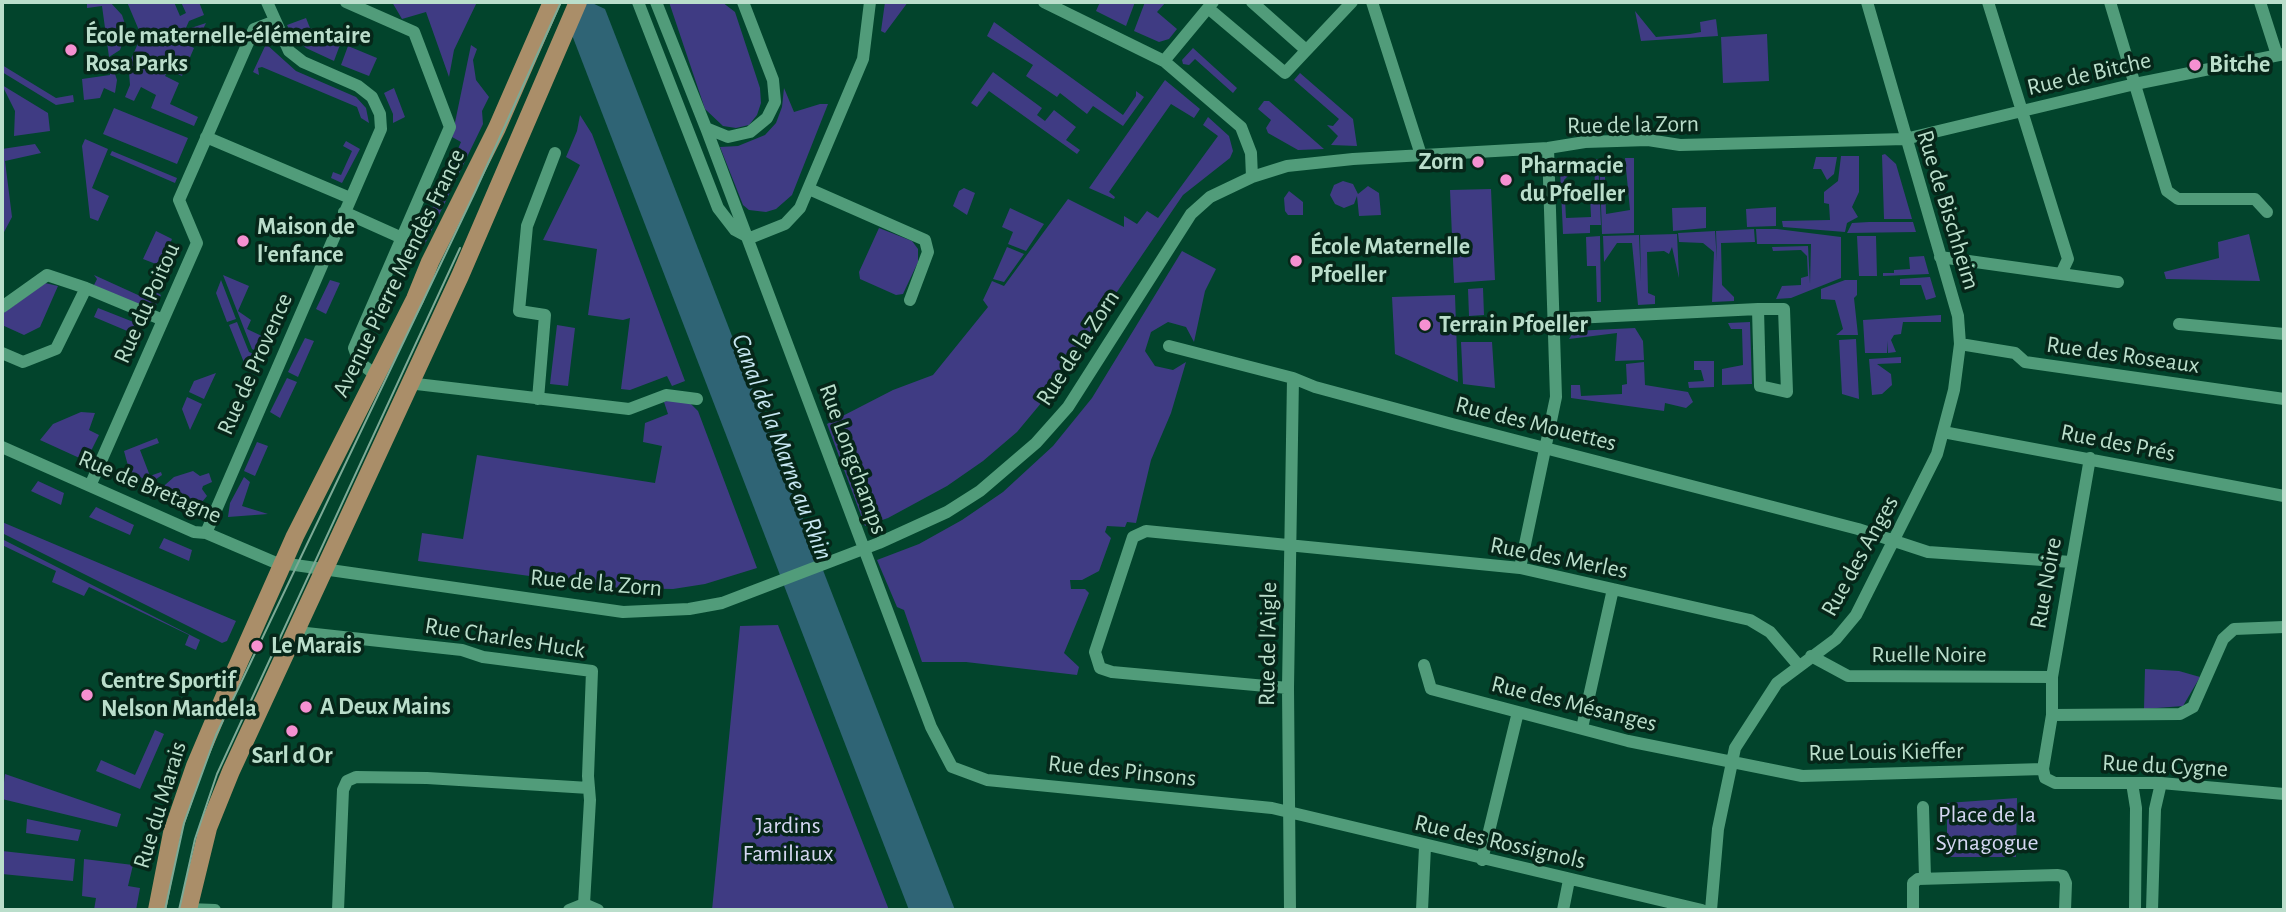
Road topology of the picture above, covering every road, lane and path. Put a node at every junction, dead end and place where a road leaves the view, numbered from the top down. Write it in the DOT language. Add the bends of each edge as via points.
graph roads {
  1 [pos="267,2"];
  2 [pos="346,2"];
  3 [pos="552,2"];
  4 [pos="578,2"];
  5 [pos="638,2"];
  6 [pos="743,2"];
  7 [pos="870,2"];
  8 [pos="1044,2"];
  9 [pos="1252,2"];
  10 [pos="1352,2"];
  11 [pos="1372,2"];
  12 [pos="1867,2"];
  13 [pos="1988,2"];
  14 [pos="2110,2"];
  15 [pos="2260,2"];
  16 [pos="657,4"];
  17 [pos="1211,5"];
  18 [pos="275,21"];
  19 [pos="1306,50"];
  20 [pos="2281,55"];
  21 [pos="1164,61"];
  22 [pos="2135,84"];
  23 [pos="2020,111"];
  24 [pos="706,128"];
  25 [pos="206,137"];
  26 [pos="1905,139"];
  27 [pos="1548,148"];
  28 [pos="555,153"];
  29 [pos="1421,155"];
  30 [pos="1252,177"];
  31 [pos="809,189"];
  32 [pos="349,198"];
  33 [pos="344,212"];
  34 [pos="2267,212"];
  35 [pos="402,237"];
  36 [pos="750,238"];
  37 [pos="1940,257"];
  38 [pos="2062,274"];
  39 [pos="2118,282"];
  40 [pos="86,288"];
  41 [pos="910,300"];
  42 [pos="2,307"];
  43 [pos="1758,309"];
  44 [pos="1554,319"];
  45 [pos="163,320"];
  46 [pos="2179,324"];
  47 [pos="2284,334"];
  48 [pos="1959,344"];
  49 [pos="1169,346"];
  50 [pos="2,353"];
  51 [pos="377,376"];
  52 [pos="1293,378"];
  53 [pos="408,383"];
  54 [pos="2284,398"];
  55 [pos="538,399"];
  56 [pos="697,399"];
  57 [pos="1943,432"];
  58 [pos="2,447"];
  59 [pos="1546,448"];
  60 [pos="2090,458"];
  61 [pos="90,486"];
  62 [pos="2284,496"];
  63 [pos="206,533"];
  64 [pos="1894,539"];
  65 [pos="1290,547"];
  66 [pos="284,562"];
  67 [pos="2071,562"];
  68 [pos="1520,568"];
  69 [pos="326,570"];
  70 [pos="1613,589"];
  71 [pos="2284,627"];
  72 [pos="297,632"];
  73 [pos="1811,656"];
  74 [pos="1424,665"];
  75 [pos="1799,666"];
  76 [pos="2052,677"];
  77 [pos="1288,688"];
  78 [pos="1518,712"];
  79 [pos="2052,715"];
  80 [pos="1582,728"];
  81 [pos="1731,762"];
  82 [pos="952,767"];
  83 [pos="2044,774"];
  84 [pos="2132,783"];
  85 [pos="2161,783"];
  86 [pos="589,788"];
  87 [pos="2284,794"];
  88 [pos="1923,807"];
  89 [pos="1288,814"];
  90 [pos="1425,846"];
  91 [pos="1482,860"];
  92 [pos="1925,878"];
  93 [pos="1569,880"];
  94 [pos="584,904"];
  95 [pos="188,909"];
  96 [pos="157,910"];
  97 [pos="215,910"];
  98 [pos="338,910"];
  99 [pos="569,910"];
  100 [pos="598,910"];
  101 [pos="1290,910"];
  102 [pos="1422,910"];
  103 [pos="1563,910"];
  104 [pos="1702,910"];
  105 [pos="1711,910"];
  106 [pos="1913,910"];
  107 [pos="2065,910"];
  108 [pos="2135,910"];
  109 [pos="2152,910"];
  1 -- 18 [label="street, Rue de Provence"];
  2 -- 35 [label="street" via="414,33 450,127"];
  3 -- 51 [label="main road, Avenue Pierre Mendès France" via="497,128"];
  4 -- 53 [label="main road, Avenue Pierre Mendès France" via="460,276"];
  5 -- 36 [label="street" via="719,208 735,230"];
  6 -- 24 [label="street" via="773,80 775,102 768,118 750,132 728,137"];
  7 -- 31 [label="street" via="863,59"];
  8 -- 21 [label="street"];
  9 -- 19 [label="street"];
  10 -- 19 [label="street"];
  11 -- 29 [label="street"];
  12 -- 26 [label="street, Rue de Bischheim"];
  13 -- 23 [label="street"];
  14 -- 22 [label="street"];
  15 -- 20 [label="street"];
  16 -- 24 [label="street, Rue Longchamps"];
  17 -- 19 [label="street" via="1285,73"];
  17 -- 21 [label="street"];
  18 -- 25 [label="street, Rue du Poitou" via="254,29"];
  18 -- 32 [label="street, Rue de Provence" via="289,51 358,86 372,97 380,114 381,129"];
  20 -- 22 [label="street, Rue de Bitche"];
  21 -- 30 [label="street" via="1241,127 1251,153"];
  22 -- 23 [label="street, Rue de Bitche"];
  22 -- 34 [label="street" via="2167,191 2178,199 2255,199"];
  23 -- 26 [label="street, Rue de Bitche"];
  23 -- 38 [label="street" via="2067,260"];
  24 -- 36 [label="street, Rue Longchamps"];
  25 -- 32 [label="street"];
  25 -- 45 [label="street, Rue du Poitou" via="179,200 197,243"];
  26 -- 27 [label="street, Rue de la Zorn" via="1680,145 1585,142"];
  26 -- 37 [label="street, Rue de Bischheim"];
  27 -- 29 [label="street, Rue de la Zorn"];
  27 -- 44 [label="street"];
  28 -- 55 [label="street" via="527,226 519,311 545,315"];
  29 -- 30 [label="street, Rue de la Zorn" via="1287,166"];
  30 -- 69 [label="street, Rue de la Zorn" via="1210,197 1191,214 1068,407 1037,443 969,498 915,529 751,592 689,609 623,611"];
  31 -- 36 [label="street" via="800,208 785,223"];
  31 -- 41 [label="street" via="925,240 928,252"];
  32 -- 33 [label="street, Rue de Provence"];
  33 -- 35 [label="street"];
  33 -- 63 [label="street, Rue de Provence"];
  35 -- 51 [label="street" via="354,348 359,362"];
  36 -- 82 [label="street, Rue Longchamps" via="931,727"];
  37 -- 38 [label="street"];
  37 -- 48 [label="street, Rue de Bischheim" via="1958,316"];
  38 -- 39 [label="street"];
  40 -- 42 [label="street" via="47,275"];
  40 -- 45 [label="street"];
  40 -- 50 [label="street" via="56,349 23,362"];
  43 -- 43 [label="street" via="1784,309 1787,392 1760,386"];
  43 -- 44 [label="street"];
  44 -- 59 [label="street" via="1556,397"];
  45 -- 61 [label="street, Rue du Poitou"];
  46 -- 47 [label="street"];
  48 -- 54 [label="street, Rue des Roseaux" via="2015,353 2025,362"];
  48 -- 57 [label="street, Rue de Bischheim"];
  49 -- 52 [label="street, Rue des Mouettes"];
  51 -- 66 [label="main road, Avenue Pierre Mendès France"];
  52 -- 59 [label="street, Rue des Mouettes"];
  52 -- 65 [label="street, Rue de l'Aigle"];
  53 -- 55 [label="street"];
  53 -- 69 [label="main road, Avenue Pierre Mendès France"];
  55 -- 56 [label="street" via="629,410 666,395"];
  57 -- 60 [label="street, Rue des Prés"];
  57 -- 64 [label="street, Rue des Anges" via="1937,454"];
  58 -- 61 [label="street, Rue de Bretagne"];
  59 -- 64 [label="street, Rue des Mouettes"];
  59 -- 68 [label="street"];
  60 -- 62 [label="street, Rue des Prés"];
  60 -- 67 [label="street, Rue Noire"];
  61 -- 63 [label="street, Rue de Bretagne" via="194,532"];
  63 -- 66 [label="street, Rue de Bretagne" via="260,558"];
  64 -- 67 [label="street, Rue des Mouettes" via="1941,555"];
  64 -- 73 [label="street, Rue des Anges" via="1850,625"];
  65 -- 68 [label="street, Rue des Merles"];
  65 -- 77 [label="street, Rue de l'Aigle"];
  65 -- 77 [label="street, Rue des Merles" via="1140,531 1130,541 1095,652 1100,668 1112,672"];
  66 -- 69 [label="street, Rue de la Zorn"];
  66 -- 96 [label="main road, Rue du Marais" via="195,766 172,833"];
  67 -- 76 [label="street, Rue Noire"];
  68 -- 70 [label="street, Rue des Merles"];
  69 -- 72 [label="main road"];
  70 -- 75 [label="street, Rue des Merles" via="1750,620 1770,632"];
  70 -- 80 [label="street"];
  71 -- 79 [label="street" via="2234,629 2223,639 2193,708 2180,714"];
  72 -- 86 [label="street, Rue Charles Huck" via="462,650 483,657 592,671"];
  72 -- 95 [label="main road" via="208,828"];
  73 -- 75 [label="street, Rue des Anges"];
  73 -- 76 [label="street, Ruelle Noire" via="1848,676"];
  74 -- 78 [label="street, Rue des Mésanges" via="1431,689"];
  75 -- 81 [label="street, Rue des Anges" via="1777,683 1762,703 1740,737"];
  76 -- 79 [label="street, Rue Noire"];
  77 -- 89 [label="street, Rue de l'Aigle"];
  78 -- 80 [label="street, Rue des Mésanges"];
  78 -- 91 [label="street"];
  79 -- 83 [label="street, Rue Noire"];
  80 -- 81 [label="street, Rue des Mésanges"];
  81 -- 83 [label="street, Rue Louis Kieffer" via="1802,776"];
  81 -- 105 [label="street, Rue des Anges" via="1715,849"];
  82 -- 89 [label="street, Rue des Pinsons" via="987,780 1262,807"];
  83 -- 84 [label="street, Rue du Cygne" via="2055,783"];
  84 -- 85 [label="street, Rue du Cygne"];
  84 -- 108 [label="street"];
  85 -- 87 [label="street, Rue du Cygne"];
  85 -- 109 [label="street" via="2155,809"];
  86 -- 94 [label="street"];
  86 -- 98 [label="street" via="514,781 356,777 347,781 342,790"];
  88 -- 92 [label="street"];
  89 -- 90 [label="street, Rue des Rossignols"];
  89 -- 101 [label="street, Rue de l'Aigle"];
  90 -- 91 [label="street, Rue des Rossignols"];
  90 -- 102 [label="street"];
  91 -- 93 [label="street, Rue des Rossignols"];
  92 -- 106 [label="street" via="1913,883"];
  92 -- 107 [label="street" via="2060,875 2066,883"];
  93 -- 103 [label="street"];
  93 -- 104 [label="street, Rue des Rossignols"];
  94 -- 99 [label="street"];
  94 -- 100 [label="street"];
  95 -- 97 [label="street"];
}
